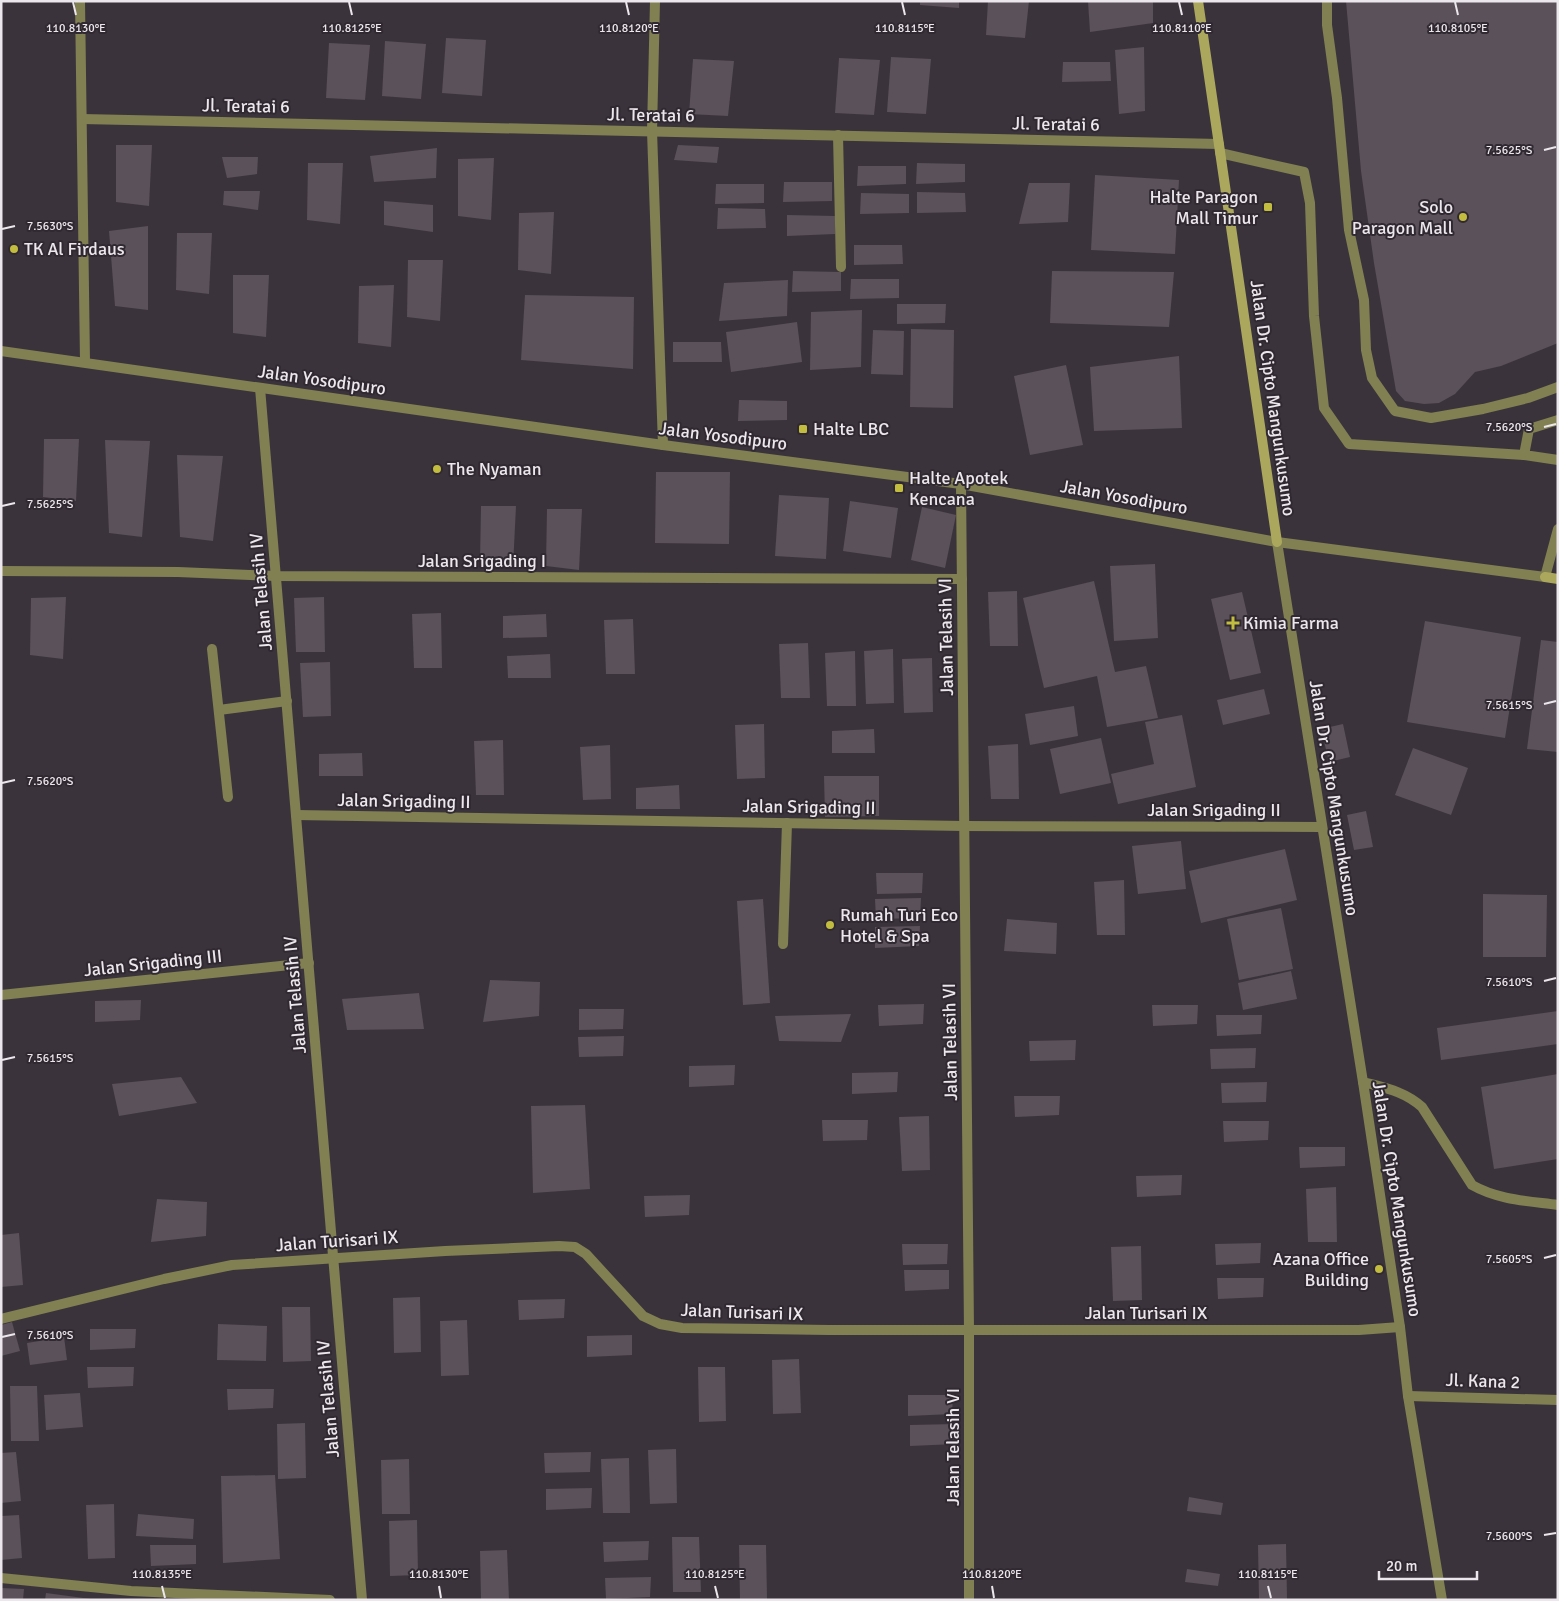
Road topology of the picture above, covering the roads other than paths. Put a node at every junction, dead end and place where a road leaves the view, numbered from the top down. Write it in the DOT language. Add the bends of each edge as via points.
graph roads {
  1 [pos="80,1"];
  2 [pos="655,1"];
  3 [pos="1198,1"];
  4 [pos="1327,1"];
  5 [pos="82,119"];
  6 [pos="652,131"];
  7 [pos="838,135"];
  8 [pos="1220,148"];
  9 [pos="841,267"];
  10 [pos="1,350"];
  11 [pos="85,362"];
  12 [pos="1558,387"];
  13 [pos="260,388"];
  14 [pos="1558,420"];
  15 [pos="663,445"];
  16 [pos="1524,455"];
  17 [pos="1558,460"];
  18 [pos="961,484"];
  19 [pos="1558,529"];
  20 [pos="1277,542"];
  21 [pos="1,571"];
  22 [pos="276,576"];
  23 [pos="1545,577"];
  24 [pos="962,579"];
  25 [pos="1558,579"];
  26 [pos="212,649"];
  27 [pos="287,701"];
  28 [pos="219,710"];
  29 [pos="228,797"];
  30 [pos="296,815"];
  31 [pos="787,823"];
  32 [pos="964,826"];
  33 [pos="1322,828"];
  34 [pos="783,944"];
  35 [pos="308,963"];
  36 [pos="1,995"];
  37 [pos="1363,1082"];
  38 [pos="1558,1205"];
  39 [pos="333,1258"];
  40 [pos="1,1319"];
  41 [pos="1400,1327"];
  42 [pos="969,1331"];
  43 [pos="1408,1396"];
  44 [pos="1558,1400"];
  45 [pos="1,1578"];
  46 [pos="131,1596"];
  47 [pos="330,1600"];
  48 [pos="362,1600"];
  49 [pos="969,1600"];
  50 [pos="1442,1600"];
  1 -- 5 [label="street"];
  2 -- 6 [label="street"];
  3 -- 8 [label="main road, Jalan Dr. Cipto Mangunkusumo"];
  4 -- 12 [label="street" via="1349,230 1364,300 1366,350 1372,378 1395,411 1431,418 1528,398"];
  5 -- 6 [label="street, Jl. Teratai 6"];
  5 -- 11 [label="street"];
  6 -- 7 [label="street, Jl. Teratai 6"];
  6 -- 15 [label="street"];
  7 -- 8 [label="street, Jl. Teratai 6"];
  7 -- 9 [label="street"];
  8 -- 16 [label="street, Jl. Teratai 6" via="1304,172 1310,202 1314,316 1324,408 1349,444"];
  8 -- 20 [label="main road, Jalan Dr. Cipto Mangunkusumo"];
  10 -- 11 [label="street, Jalan Yosodipuro"];
  11 -- 13 [label="street, Jalan Yosodipuro"];
  13 -- 15 [label="street, Jalan Yosodipuro"];
  13 -- 22 [label="street, Jalan Telasih IV"];
  14 -- 16 [label="street" via="1530,429"];
  15 -- 18 [label="street, Jalan Yosodipuro"];
  16 -- 17 [label="street"];
  18 -- 20 [label="street, Jalan Yosodipuro"];
  18 -- 24 [label="street, Jalan Telasih VI"];
  19 -- 23 [label="street"];
  20 -- 23 [label="street, Jalan Yosodipuro"];
  20 -- 33 [label="street, Jalan Dr. Cipto Mangunkusumo"];
  21 -- 22 [label="street, Jalan Srigading I"];
  22 -- 24 [label="street, Jalan Srigading I"];
  22 -- 27 [label="street, Jalan Telasih IV"];
  23 -- 25 [label="main road, Jalan Yosodipuro"];
  24 -- 32 [label="street, Jalan Telasih VI"];
  26 -- 28 [label="street"];
  27 -- 28 [label="street"];
  27 -- 30 [label="street, Jalan Telasih IV"];
  28 -- 29 [label="street"];
  30 -- 31 [label="street, Jalan Srigading II"];
  30 -- 35 [label="street, Jalan Telasih IV"];
  31 -- 32 [label="street, Jalan Srigading II"];
  31 -- 34 [label="street"];
  32 -- 33 [label="street, Jalan Srigading II"];
  32 -- 42 [label="street, Jalan Telasih VI"];
  33 -- 37 [label="street, Jalan Dr. Cipto Mangunkusumo"];
  35 -- 36 [label="street, Jalan Srigading III"];
  35 -- 39 [label="street, Jalan Telasih IV"];
  37 -- 38 [label="street" via="1411,1097 1422,1107 1472,1185 1483,1192"];
  37 -- 41 [label="street, Jalan Dr. Cipto Mangunkusumo"];
  39 -- 40 [label="street, Jalan Turisari IX" via="232,1265"];
  39 -- 42 [label="street, Jalan Turisari IX" via="445,1250 575,1247 586,1254 643,1316 660,1324 682,1328"];
  39 -- 48 [label="street, Jalan Telasih IV"];
  41 -- 42 [label="street, Jalan Turisari IX" via="1359,1330"];
  41 -- 43 [label="street, Jalan Dr. Cipto Mangunkusumo"];
  42 -- 49 [label="street, Jalan Telasih VI"];
  43 -- 44 [label="street, Jl. Kana 2"];
  43 -- 50 [label="street, Jalan Dr. Cipto Mangunkusumo"];
  45 -- 46 [label="street"];
  46 -- 47 [label="street"];
}
